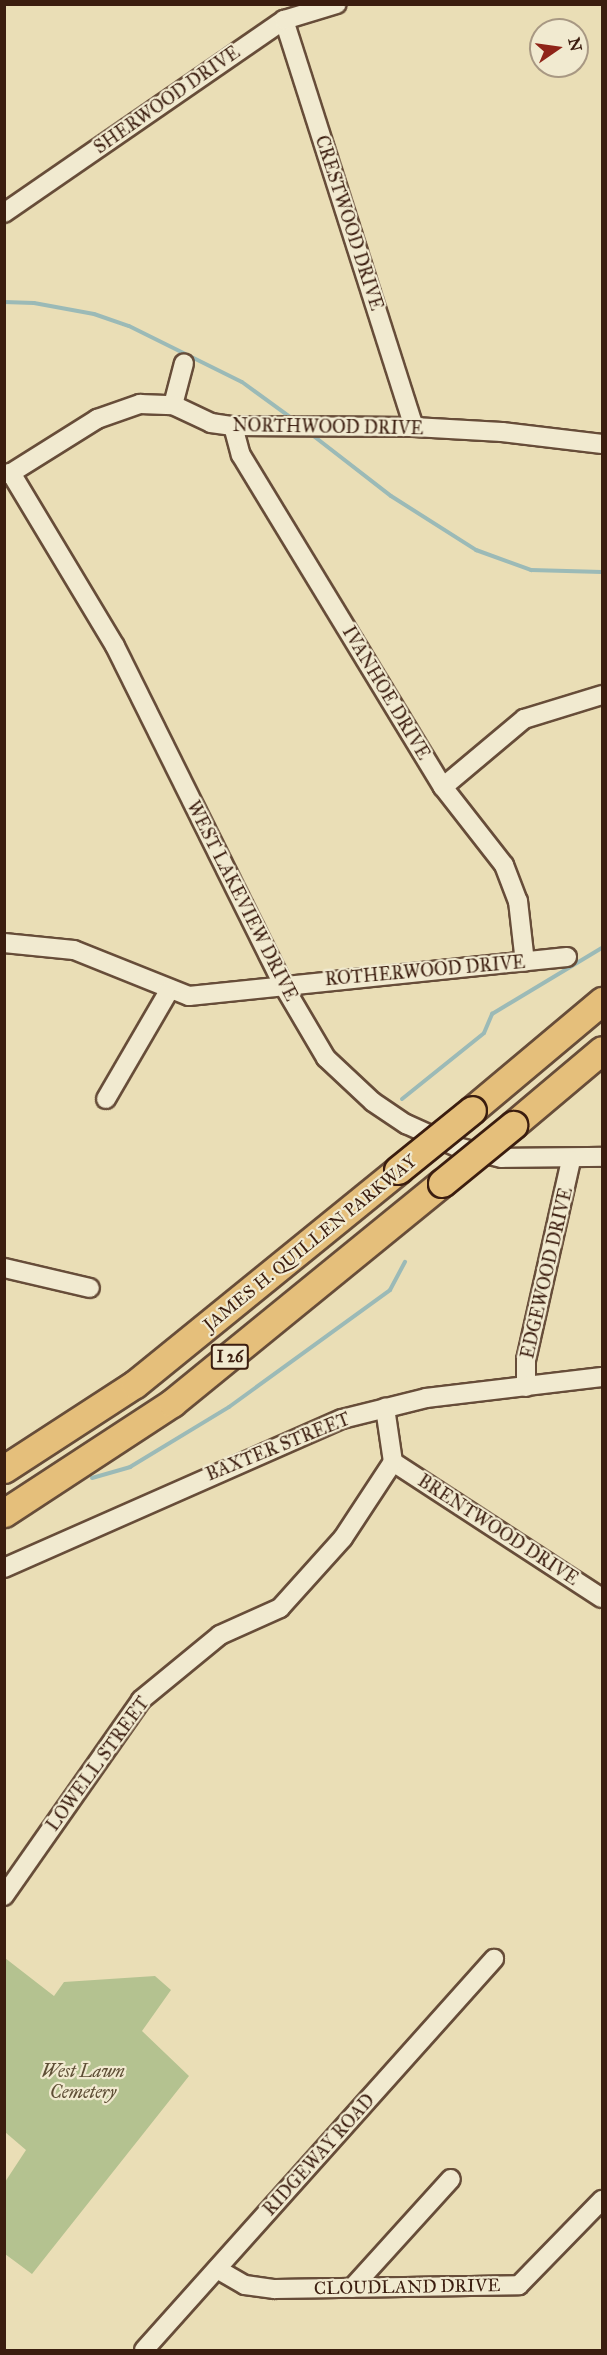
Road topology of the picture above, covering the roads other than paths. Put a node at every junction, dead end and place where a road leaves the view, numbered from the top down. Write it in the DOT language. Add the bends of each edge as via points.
graph roads {
  1 [pos="337,4"];
  2 [pos="284,20"];
  3 [pos="4,213"];
  4 [pos="184,363"];
  5 [pos="173,405"];
  6 [pos="233,426"];
  7 [pos="414,427"];
  8 [pos="603,444"];
  9 [pos="8,474"];
  10 [pos="603,695"];
  11 [pos="443,787"];
  12 [pos="4,943"];
  13 [pos="567,957"];
  14 [pos="525,962"];
  15 [pos="283,985"];
  16 [pos="170,989"];
  17 [pos="603,1001"];
  18 [pos="603,1050"];
  19 [pos="106,1099"];
  20 [pos="603,1157"];
  21 [pos="571,1160"];
  22 [pos="4,1268"];
  23 [pos="90,1288"];
  24 [pos="603,1377"];
  25 [pos="526,1387"];
  26 [pos="385,1407"];
  27 [pos="393,1462"];
  28 [pos="4,1469"];
  29 [pos="4,1513"];
  30 [pos="4,1568"];
  31 [pos="603,1598"];
  32 [pos="4,1896"];
  33 [pos="494,1959"];
  34 [pos="451,2179"];
  35 [pos="603,2200"];
  36 [pos="217,2269"];
  37 [pos="352,2288"];
  38 [pos="144,2350"];
  1 -- 2 [label="street, SHERWOOD DRIVE"];
  2 -- 3 [label="street, SHERWOOD DRIVE"];
  2 -- 7 [label="street, CRESTWOOD DRIVE"];
  4 -- 5 [label="street"];
  5 -- 6 [label="street, NORTHWOOD DRIVE" via="211,423"];
  5 -- 9 [label="street, NORTHWOOD DRIVE" via="120,408 72,432"];
  6 -- 7 [label="street, NORTHWOOD DRIVE"];
  6 -- 11 [label="street, IVANHOE DRIVE" via="241,455"];
  7 -- 8 [label="street, NORTHWOOD DRIVE"];
  9 -- 15 [label="street, WEST LAKEVIEW DRIVE" via="115,646"];
  10 -- 11 [label="street" via="524,719"];
  11 -- 14 [label="street, IVANHOE DRIVE" via="512,882"];
  12 -- 16 [label="street, ROTHERWOOD DRIVE" via="74,950"];
  13 -- 14 [label="street, ROTHERWOOD DRIVE"];
  14 -- 15 [label="street, ROTHERWOOD DRIVE"];
  15 -- 16 [label="street, ROTHERWOOD DRIVE" via="189,996"];
  15 -- 21 [label="street, WEST LAKEVIEW DRIVE" via="327,1059 373,1102 406,1124 457,1147 502,1158"];
  16 -- 19 [label="street"];
  17 -- 28 [label="highway, JAMES H. QUILLEN PARKWAY / I 26, bridge" via="135,1384"];
  18 -- 29 [label="highway, JAMES H. QUILLEN PARKWAY / I 26, bridge" via="172,1402"];
  20 -- 21 [label="street, WEST LAKEVIEW DRIVE"];
  21 -- 25 [label="street, EDGEWOOD DRIVE" via="526,1360"];
  22 -- 23 [label="street"];
  24 -- 25 [label="street, BAXTER STREET"];
  25 -- 26 [label="street, BAXTER STREET" via="426,1398"];
  26 -- 27 [label="street"];
  26 -- 30 [label="street, BAXTER STREET" via="303,1433"];
  27 -- 31 [label="street, BRENTWOOD DRIVE"];
  27 -- 32 [label="street, LOWELL STREET" via="343,1538 280,1608 220,1635 141,1700"];
  33 -- 36 [label="street, RIDGEWAY ROAD"];
  34 -- 37 [label="street"];
  35 -- 37 [label="street, CLOUDLAND DRIVE" via="519,2285"];
  36 -- 37 [label="street, CLOUDLAND DRIVE" via="245,2284 275,2289"];
  36 -- 38 [label="street, RIDGEWAY ROAD"];
}
